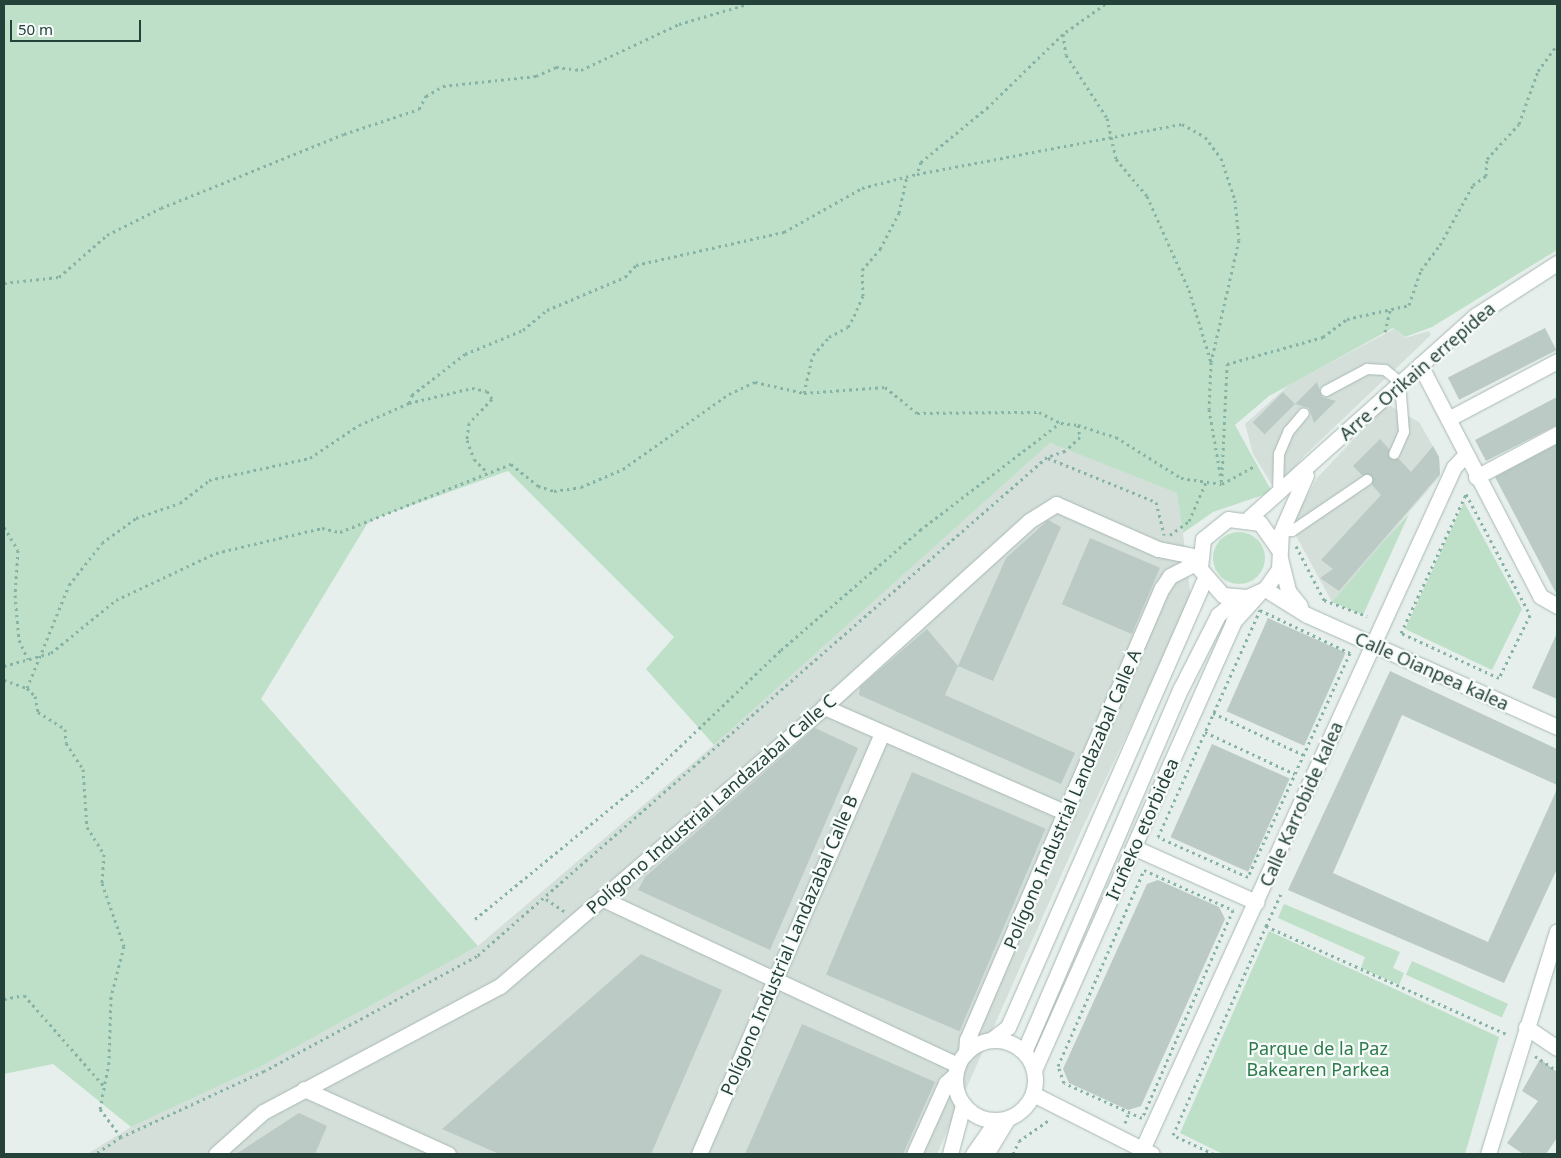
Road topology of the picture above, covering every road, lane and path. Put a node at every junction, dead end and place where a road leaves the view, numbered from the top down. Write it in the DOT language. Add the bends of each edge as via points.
graph roads {
  1 [pos="748,4"];
  2 [pos="1106,4"];
  3 [pos="1063,34"];
  4 [pos="1557,45"];
  5 [pos="1113,136"];
  6 [pos="917,174"];
  7 [pos="908,176"];
  8 [pos="1557,263"];
  9 [pos="4,283"];
  10 [pos="1390,310"];
  11 [pos="1386,332"];
  12 [pos="1557,361"];
  13 [pos="1211,362"];
  14 [pos="1420,365"];
  15 [pos="1400,382"];
  16 [pos="1326,391"];
  17 [pos="804,393"];
  18 [pos="409,403"];
  19 [pos="1304,413"];
  20 [pos="1448,419"];
  21 [pos="1060,423"];
  22 [pos="1078,425"];
  23 [pos="1557,434"];
  24 [pos="1394,454"];
  25 [pos="1465,456"];
  26 [pos="1047,458"];
  27 [pos="1256,465"];
  28 [pos="1308,470"];
  29 [pos="487,472"];
  30 [pos="1476,477"];
  31 [pos="1367,480"];
  32 [pos="1206,482"];
  33 [pos="1222,484"];
  34 [pos="1278,496"];
  35 [pos="1249,518"];
  36 [pos="4,527"];
  37 [pos="1281,532"];
  38 [pos="1296,545"];
  39 [pos="1280,554"];
  40 [pos="1199,559"];
  41 [pos="1204,578"];
  42 [pos="1262,592"];
  43 [pos="1238,598"];
  44 [pos="1557,606"];
  45 [pos="1307,615"];
  46 [pos="1530,615"];
  47 [pos="1367,618"];
  48 [pos="1373,645"];
  49 [pos="38,656"];
  50 [pos="28,659"];
  51 [pos="4,666"];
  52 [pos="4,680"];
  53 [pos="27,688"];
  54 [pos="824,707"];
  55 [pos="1213,713"];
  56 [pos="1557,727"];
  57 [pos="1205,732"];
  58 [pos="880,735"];
  59 [pos="1304,755"];
  60 [pos="1295,774"];
  61 [pos="1067,813"];
  62 [pos="1135,848"];
  63 [pos="1282,892"];
  64 [pos="603,899"];
  65 [pos="1256,902"];
  66 [pos="475,919"];
  67 [pos="1266,926"];
  68 [pos="1557,931"];
  69 [pos="774,980"];
  70 [pos="4,999"];
  71 [pos="1526,1027"];
  72 [pos="991,1040"];
  73 [pos="1506,1044"];
  74 [pos="1557,1048"];
  75 [pos="1024,1052"];
  76 [pos="1532,1054"];
  77 [pos="960,1064"];
  78 [pos="1034,1070"];
  79 [pos="1557,1071"];
  80 [pos="103,1085"];
  81 [pos="304,1088"];
  82 [pos="1033,1094"];
  83 [pos="963,1105"];
  84 [pos="1129,1112"];
  85 [pos="1002,1120"];
  86 [pos="1125,1123"];
  87 [pos="1056,1124"];
  88 [pos="121,1137"];
  89 [pos="1145,1152"];
  90 [pos="95,1154"];
  91 [pos="216,1154"];
  92 [pos="448,1154"];
  93 [pos="698,1154"];
  94 [pos="914,1154"];
  95 [pos="950,1154"];
  96 [pos="973,1154"];
  97 [pos="986,1154"];
  98 [pos="1013,1154"];
  99 [pos="1214,1154"];
  100 [pos="1488,1154"];
  1 -- 9 [label="path" via="679,24 581,70 556,67 536,76 443,86 426,96 419,110 344,134 161,208 107,235 59,277"];
  2 -- 3 [label="path"];
  3 -- 5 [label="path" via="1066,55 1107,118"];
  3 -- 6 [label="path" via="988,107 921,162"];
  4 -- 10 [label="path" via="1538,72 1519,124 1487,159 1486,176 1473,185 1440,246 1421,270 1409,305"];
  5 -- 6 [label="path"];
  5 -- 13 [label="path" via="1116,159 1147,196 1189,290"];
  5 -- 13 [label="path" via="1182,124 1205,137 1220,158 1235,200 1239,240"];
  6 -- 7 [label="path"];
  7 -- 17 [label="path" via="900,213 880,249 862,270 863,296 854,316 848,327 829,337 813,355"];
  7 -- 18 [label="path" via="862,188 784,232 636,265 626,277 547,310 523,330 465,354 412,395"];
  8 -- 14 [label="street, Arre - Orikain errepidea" via="1475,316"];
  10 -- 11 [label="path"];
  10 -- 33 [label="path" via="1347,319 1323,337 1227,364"];
  12 -- 20 [label="street"];
  13 -- 33 [label="path" via="1209,410"];
  14 -- 15 [label="street, Arre - Orikain errepidea"];
  14 -- 20 [label="street"];
  15 -- 16 [label="lane" via="1385,370 1367,369"];
  15 -- 24 [label="lane" via="1404,432"];
  15 -- 28 [label="street, Arre - Orikain errepidea"];
  17 -- 21 [label="path" via="885,387 917,413 1039,412"];
  17 -- 29 [label="path" via="755,382 729,394 623,468 581,487 554,491 538,486 511,464"];
  18 -- 29 [label="path" via="472,388 487,391 492,399 469,423 467,440 474,459"];
  18 -- 49 [label="path" via="359,425 310,458 209,480 180,503 136,518 102,543 69,585"];
  19 -- 34 [label="lane" via="1289,431 1279,454"];
  20 -- 25 [label="street"];
  21 -- 22 [label="path"];
  21 -- 66 [label="path" via="920,530 781,650 647,778"];
  22 -- 26 [label="path" via="1080,437 1065,452"];
  22 -- 32 [label="path" via="1116,437 1182,478"];
  23 -- 30 [label="street"];
  25 -- 30 [label="street"];
  25 -- 48 [label="street, Calle Karrobide kalea" via="1454,467"];
  26 -- 32 [label="path" via="1156,502 1165,537 1190,521"];
  26 -- 88 [label="path" via="477,956 264,1071"];
  27 -- 33 [label="path"];
  28 -- 34 [label="street, Arre - Orikain errepidea"];
  28 -- 37 [label="street"];
  29 -- 49 [label="path" via="340,532 322,528 216,553 116,600 51,653"];
  30 -- 44 [label="street" via="1540,596"];
  31 -- 37 [label="lane" via="1292,531"];
  32 -- 33 [label="path"];
  34 -- 35 [label="street, Arre - Orikain errepidea"];
  35 -- 39 [label="street" via="1269,530"];
  35 -- 40 [label="street" via="1228,519 1212,528"];
  36 -- 50 [label="path" via="18,550 15,595 19,640"];
  37 -- 39 [label="street"];
  38 -- 47 [label="path" via="1324,600"];
  39 -- 42 [label="street"];
  39 -- 45 [label="street" via="1288,591"];
  40 -- 41 [label="street"];
  40 -- 54 [label="street, Polígono Industrial Landazabal Calle C" via="1158,549 1056,504 1029,520"];
  40 -- 61 [label="street, Polígono Industrial Landazabal Calle A" via="1170,576 1162,588"];
  41 -- 43 [label="street" via="1223,595"];
  41 -- 72 [label="street" via="1008,1027"];
  42 -- 43 [label="street"];
  42 -- 45 [label="street, Calle Oianpea kalea"];
  42 -- 62 [label="street, Iruñeko etorbidea" via="1232,622"];
  43 -- 75 [label="street, Iruñeko etorbidea" via="1218,615 1181,688"];
  45 -- 48 [label="street, Calle Oianpea kalea"];
  46 -- 46 [label="path" via="1502,563 1466,494 1401,633 1499,678"];
  48 -- 56 [label="street, Calle Oianpea kalea"];
  48 -- 65 [label="street, Calle Karrobide kalea"];
  49 -- 50 [label="path"];
  49 -- 53 [label="path"];
  50 -- 51 [label="path"];
  52 -- 53 [label="path"];
  53 -- 80 [label="path" via="35,696 38,712 65,729 66,743 83,769 86,827 104,854 102,883 124,946 111,998 109,1062"];
  54 -- 58 [label="street"];
  54 -- 64 [label="street, Polígono Industrial Landazabal Calle C"];
  55 -- 57 [label="path"];
  55 -- 59 [label="path"];
  55 -- 59 [label="path" via="1260,610 1350,653"];
  57 -- 60 [label="path"];
  57 -- 60 [label="path" via="1158,837 1248,877"];
  58 -- 61 [label="street"];
  58 -- 69 [label="street, Polígono Industrial Landazabal Calle B"];
  59 -- 60 [label="path"];
  61 -- 77 [label="street, Polígono Industrial Landazabal Calle A" via="967,1040"];
  62 -- 65 [label="street"];
  62 -- 78 [label="street, Iruñeko etorbidea"];
  63 -- 67 [label="path"];
  64 -- 69 [label="street"];
  64 -- 81 [label="street, Polígono Industrial Landazabal Calle C" via="500,986"];
  65 -- 89 [label="street, Calle Karrobide kalea"];
  67 -- 73 [label="path" via="1508,1035"];
  67 -- 99 [label="path" via="1174,1135"];
  68 -- 71 [label="street"];
  69 -- 77 [label="street"];
  69 -- 93 [label="street, Polígono Industrial Landazabal Calle B"];
  70 -- 80 [label="path" via="24,995"];
  71 -- 74 [label="street"];
  71 -- 100 [label="street"];
  72 -- 75 [label="street" via="1014,1045"];
  72 -- 77 [label="street"];
  75 -- 78 [label="street"];
  76 -- 79 [label="path"];
  77 -- 83 [label="street"];
  77 -- 94 [label="street, Polígono Industrial Landazabal Calle A" via="946,1083"];
  78 -- 82 [label="street"];
  80 -- 88 [label="path" via="100,1109"];
  81 -- 91 [label="street, Polígono Industrial Landazabal Calle C" via="236,1132"];
  81 -- 92 [label="street"];
  82 -- 85 [label="street" via="1021,1111"];
  82 -- 89 [label="street"];
  83 -- 85 [label="street" via="984,1119"];
  83 -- 95 [label="street"];
  84 -- 84 [label="path" via="1064,1083 1058,1066 1144,870 1233,910 1142,1118"];
  84 -- 86 [label="path"];
  85 -- 96 [label="street"];
  85 -- 97 [label="street"];
  87 -- 98 [label="path" via="1047,1119 1018,1141"];
  88 -- 90 [label="path"];
}
